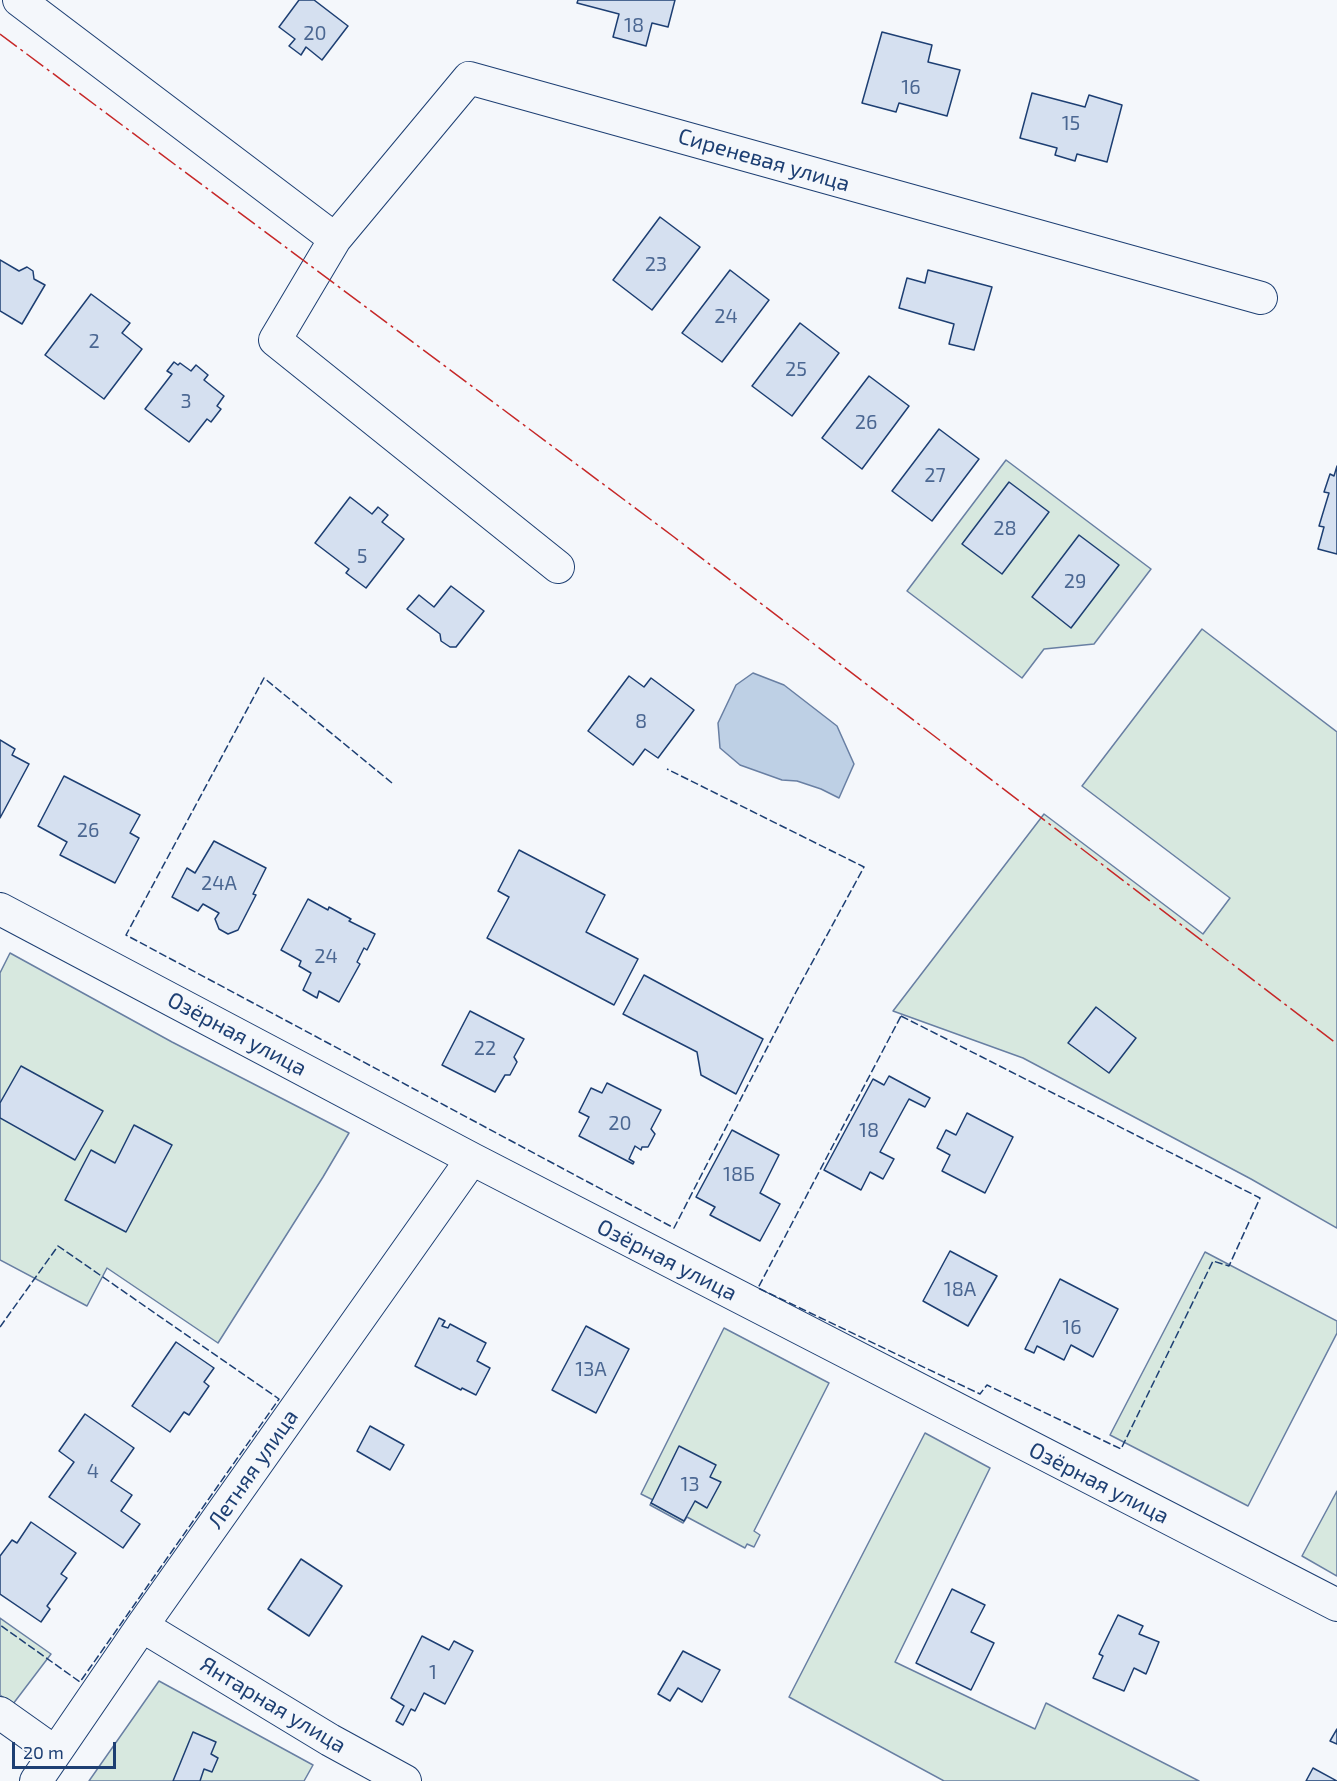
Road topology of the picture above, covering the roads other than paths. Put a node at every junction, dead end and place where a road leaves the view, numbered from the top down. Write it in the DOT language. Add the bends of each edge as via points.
graph roads {
  1 [pos="19,0"];
  2 [pos="335,239"];
  3 [pos="1261,298"];
  4 [pos="558,567"];
  5 [pos="0,909"];
  6 [pos="472,1159"];
  7 [pos="1337,1605"];
  8 [pos="142,1626"];
  9 [pos="0,1713"];
  10 [pos="55,1752"];
  11 [pos="36,1781"];
  12 [pos="405,1781"];
  1 -- 2 [label="street"];
  2 -- 3 [label="street, Сиреневая улица" via="469,78"];
  2 -- 4 [label="street" via="275,340"];
  5 -- 6 [label="street, Озёрная улица"];
  6 -- 7 [label="street, Озёрная улица"];
  6 -- 8 [label="street, Летняя улица"];
  8 -- 10 [label="street, Летняя улица"];
  8 -- 12 [label="street, Янтарная улица"];
  9 -- 10 [label="street"];
  10 -- 11 [label="street, Летняя улица"];
}
